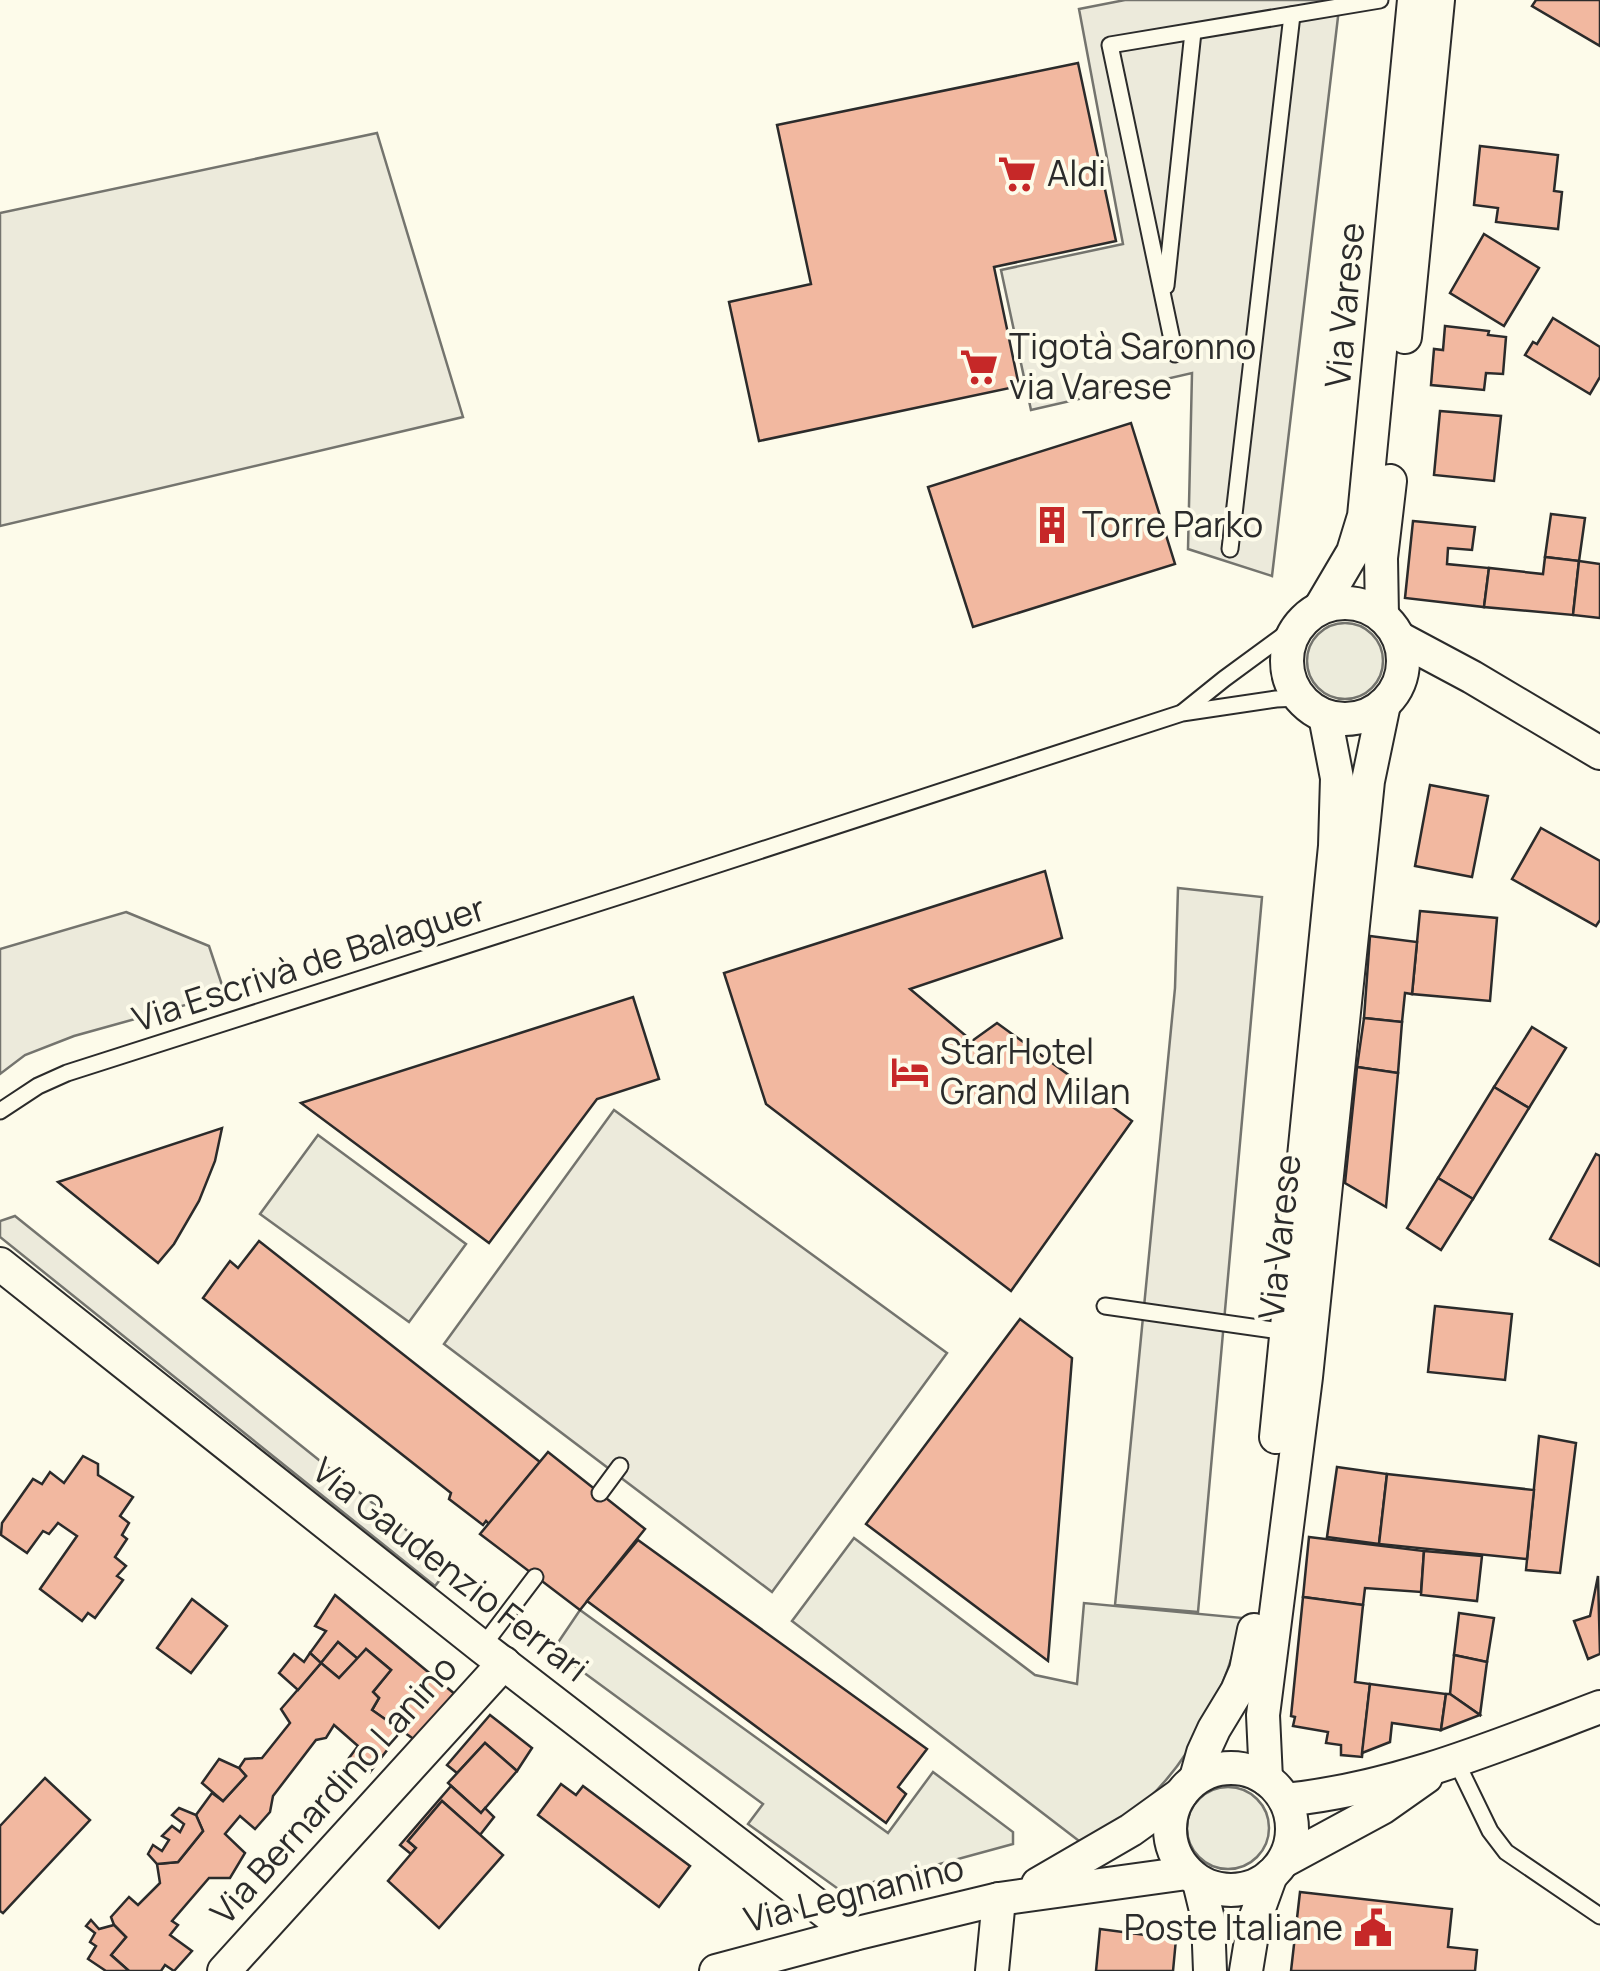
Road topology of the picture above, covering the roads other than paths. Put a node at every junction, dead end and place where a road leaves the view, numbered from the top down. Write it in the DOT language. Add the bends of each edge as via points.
graph roads {
  1 [pos="1380,0"];
  2 [pos="1414,0"];
  3 [pos="1438,0"];
  4 [pos="1292,15"];
  5 [pos="1193,32"];
  6 [pos="1164,303"];
  7 [pos="1175,354"];
  8 [pos="1230,549"];
  9 [pos="1310,616"];
  10 [pos="1390,627"];
  11 [pos="1472,676"];
  12 [pos="1390,697"];
  13 [pos="1312,707"];
  14 [pos="1182,713"];
  15 [pos="1600,753"];
  16 [pos="0,1111"];
  17 [pos="0,1264"];
  18 [pos="1105,1306"];
  19 [pos="1287,1332"];
  20 [pos="620,1466"];
  21 [pos="600,1494"];
  22 [pos="535,1577"];
  23 [pos="493,1655"];
  24 [pos="1600,1707"];
  25 [pos="1446,1765"];
  26 [pos="1188,1786"];
  27 [pos="1275,1789"];
  28 [pos="1278,1868"];
  29 [pos="1193,1877"];
  30 [pos="1005,1898"];
  31 [pos="1600,1916"];
  32 [pos="854,1934"];
  33 [pos="224,1971"];
  34 [pos="716,1971"];
  35 [pos="992,1971"];
  36 [pos="1210,1971"];
  37 [pos="1246,1971"];
  1 -- 4 [label="lane"];
  2 -- 9 [label="street, Via Varese" via="1364,516 1353,552"];
  3 -- 10 [label="street, Via Varese" via="1382,558"];
  4 -- 5 [label="lane"];
  4 -- 8 [label="lane"];
  5 -- 6 [label="lane"];
  5 -- 6 [label="lane" via="1110,45"];
  6 -- 7 [label="lane"];
  9 -- 10 [label="street" via="1337,603 1355,604"];
  9 -- 13 [label="street" via="1292,635 1286,658 1292,687"];
  9 -- 14 [label="lane"];
  10 -- 11 [label="street"];
  10 -- 12 [label="street" via="1404,666"];
  11 -- 12 [label="street" via="1427,680"];
  11 -- 15 [label="street"];
  12 -- 13 [label="street" via="1350,720"];
  12 -- 27 [label="street, Via Varese" via="1368,781 1263,1715"];
  13 -- 14 [label="lane" via="1276,698"];
  13 -- 19 [label="street, Via Varese" via="1337,778 1335,846"];
  14 -- 16 [label="lane, Via Escrivà de Balaguer" via="67,1073"];
  17 -- 23 [label="street, Via Gaudenzio Ferrari"];
  18 -- 19 [label="lane"];
  19 -- 26 [label="street, Via Varese" via="1252,1647"];
  20 -- 21 [label="lane"];
  22 -- 23 [label="lane"];
  23 -- 32 [label="street, Via Gaudenzio Ferrari"];
  23 -- 33 [label="street, Via Bernardino Lanino"];
  24 -- 25 [label="street"];
  25 -- 27 [label="street" via="1321,1795"];
  25 -- 28 [label="street"];
  25 -- 31 [label="lane" via="1506,1852"];
  26 -- 27 [label="street" via="1212,1770 1231,1768 1249,1771"];
  26 -- 29 [label="street" via="1172,1812 1169,1834"];
  26 -- 30 [label="street, Via Legnanino" via="1107,1845"];
  27 -- 28 [label="street" via="1292,1820"];
  28 -- 29 [label="street" via="1237,1891"];
  28 -- 37 [label="street" via="1254,1922"];
  29 -- 30 [label="street, Via Legnanino"];
  29 -- 36 [label="street" via="1208,1919"];
  30 -- 32 [label="street, Via Legnanino"];
  30 -- 35 [label="street"];
  32 -- 34 [label="street, Via Legnanino"];
}
